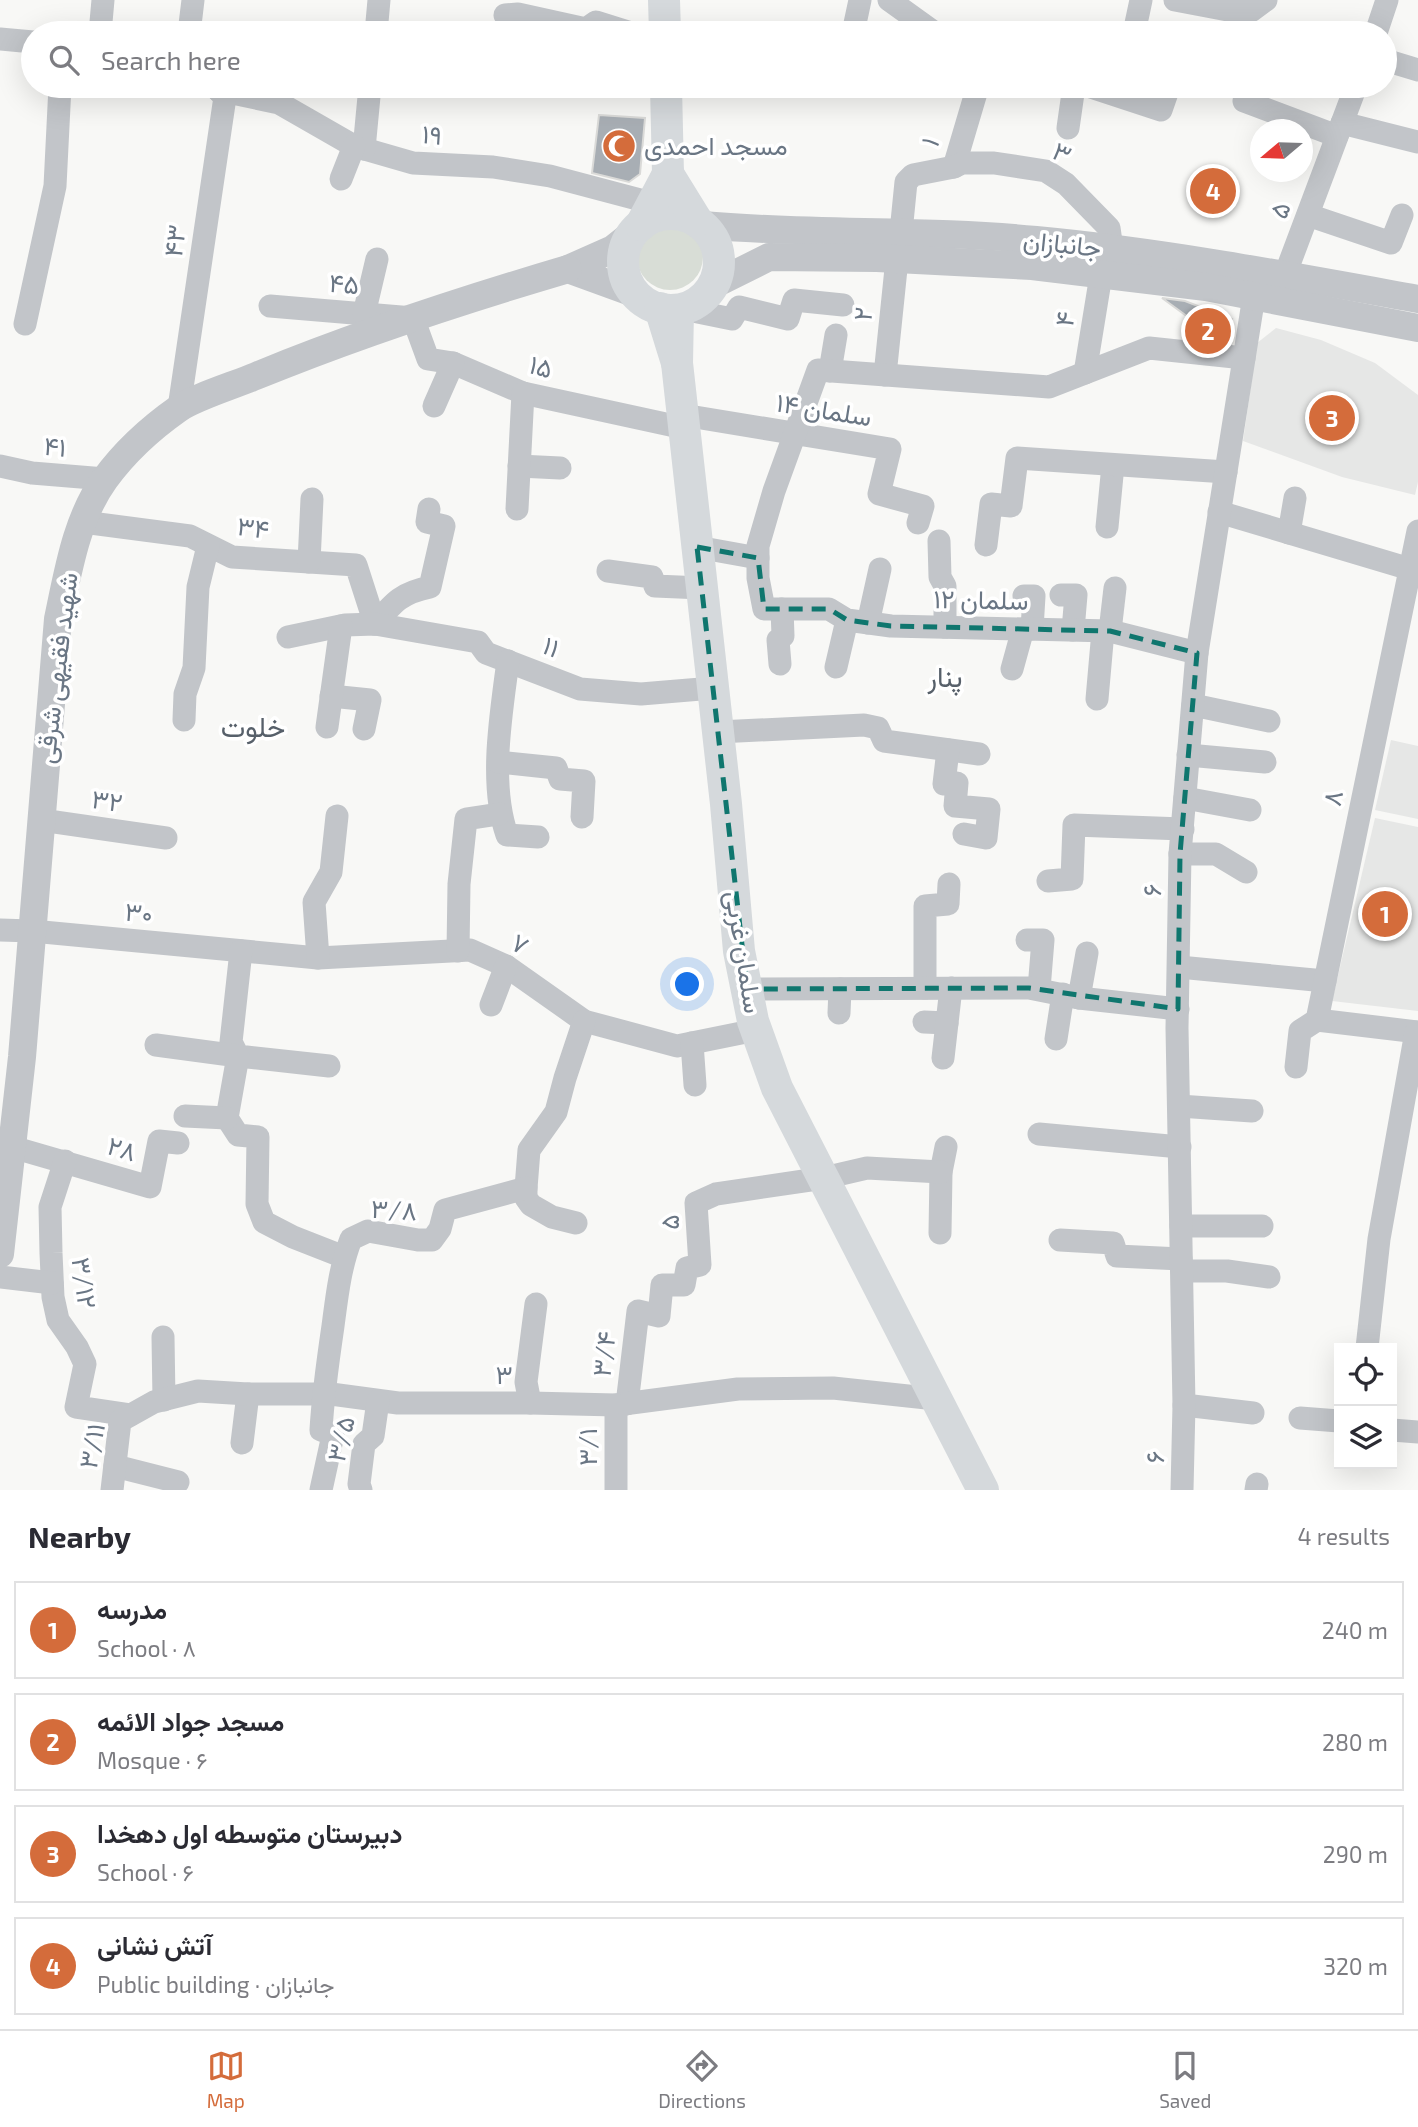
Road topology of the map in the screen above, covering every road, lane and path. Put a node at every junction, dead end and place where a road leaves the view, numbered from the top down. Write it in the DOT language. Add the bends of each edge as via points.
graph roads {
  1 [pos="103,0"];
  2 [pos="193,0"];
  3 [pos="379,0"];
  4 [pos="664,0"];
  5 [pos="860,0"];
  6 [pos="889,0"];
  7 [pos="1141,0"];
  8 [pos="1175,0"];
  9 [pos="1266,0"];
  10 [pos="1387,0"];
  11 [pos="505,15"];
  12 [pos="101,21"];
  13 [pos="190,21"];
  14 [pos="377,21"];
  15 [pos="536,21"];
  16 [pos="665,21"];
  17 [pos="856,21"];
  18 [pos="918,21"];
  19 [pos="1137,21"];
  20 [pos="1380,21"];
  21 [pos="0,39"];
  22 [pos="21,41"];
  23 [pos="1397,64"];
  24 [pos="1418,70"];
  25 [pos="59,98"];
  26 [pos="225,98"];
  27 [pos="258,98"];
  28 [pos="368,98"];
  29 [pos="666,98"];
  30 [pos="974,98"];
  31 [pos="1072,98"];
  32 [pos="1136,98"];
  33 [pos="1165,98"];
  34 [pos="1352,98"];
  35 [pos="1244,101"];
  36 [pos="1068,128"];
  37 [pos="1340,130"];
  38 [pos="1418,142"];
  39 [pos="359,147"];
  40 [pos="954,167"];
  41 [pos="668,174"];
  42 [pos="341,179"];
  43 [pos="1308,215"];
  44 [pos="1402,215"];
  45 [pos="642,220"];
  46 [pos="700,223"];
  47 [pos="899,246"];
  48 [pos="377,259"];
  49 [pos="1106,262"];
  50 [pos="568,269"];
  51 [pos="1208,274"];
  52 [pos="1285,275"];
  53 [pos="713,285"];
  54 [pos="1254,296"];
  55 [pos="1418,299"];
  56 [pos="664,305"];
  57 [pos="844,305"];
  58 [pos="270,306"];
  59 [pos="365,314"];
  60 [pos="413,318"];
  61 [pos="25,324"];
  62 [pos="1406,326"];
  63 [pos="836,335"];
  64 [pos="1418,346"];
  65 [pos="1244,358"];
  66 [pos="453,363"];
  67 [pos="830,371"];
  68 [pos="1085,373"];
  69 [pos="885,375"];
  70 [pos="523,393"];
  71 [pos="434,406"];
  72 [pos="179,408"];
  73 [pos="683,422"];
  74 [pos="797,434"];
  75 [pos="1113,465"];
  76 [pos="0,466"];
  77 [pos="519,466"];
  78 [pos="560,468"];
  79 [pos="1226,472"];
  80 [pos="105,480"];
  81 [pos="1295,498"];
  82 [pos="312,499"];
  83 [pos="429,509"];
  84 [pos="517,509"];
  85 [pos="1219,512"];
  86 [pos="83,522"];
  87 [pos="918,523"];
  88 [pos="1107,527"];
  89 [pos="1418,531"];
  90 [pos="1289,533"];
  91 [pos="939,541"];
  92 [pos="208,545"];
  93 [pos="986,545"];
  94 [pos="697,547"];
  95 [pos="758,558"];
  96 [pos="309,562"];
  97 [pos="880,569"];
  98 [pos="1410,569"];
  99 [pos="608,571"];
  100 [pos="1115,588"];
  101 [pos="702,589"];
  102 [pos="1061,595"];
  103 [pos="1024,596"];
  104 [pos="773,609"];
  105 [pos="858,621"];
  106 [pos="375,625"];
  107 [pos="341,626"];
  108 [pos="945,627"];
  109 [pos="1028,629"];
  110 [pos="1073,630"];
  111 [pos="1106,631"];
  112 [pos="288,637"];
  113 [pos="1197,653"];
  114 [pos="508,661"];
  115 [pos="780,664"];
  116 [pos="836,667"];
  117 [pos="1012,669"];
  118 [pos="713,688"];
  119 [pos="331,696"];
  120 [pos="1097,699"];
  121 [pos="1193,705"];
  122 [pos="184,720"];
  123 [pos="1269,721"];
  124 [pos="327,727"];
  125 [pos="364,729"];
  126 [pos="718,732"];
  127 [pos="948,750"];
  128 [pos="979,754"];
  129 [pos="1188,755"];
  130 [pos="499,762"];
  131 [pos="1265,762"];
  132 [pos="1185,798"];
  133 [pos="1250,810"];
  134 [pos="499,814"];
  135 [pos="337,816"];
  136 [pos="582,817"];
  137 [pos="41,820"];
  138 [pos="1183,829"];
  139 [pos="964,834"];
  140 [pos="538,837"];
  141 [pos="166,838"];
  142 [pos="1180,854"];
  143 [pos="1245,872"];
  144 [pos="1048,881"];
  145 [pos="948,884"];
  146 [pos="0,930"];
  147 [pos="32,931"];
  148 [pos="1027,940"];
  149 [pos="241,951"];
  150 [pos="458,951"];
  151 [pos="1087,953"];
  152 [pos="318,958"];
  153 [pos="506,966"];
  154 [pos="1179,967"];
  155 [pos="1325,981"];
  156 [pos="925,988"];
  157 [pos="951,988"];
  158 [pos="747,989"];
  159 [pos="840,989"];
  160 [pos="1039,989"];
  161 [pos="1071,996"];
  162 [pos="491,1005"];
  163 [pos="1178,1009"];
  164 [pos="839,1013"];
  165 [pos="1317,1020"];
  166 [pos="584,1021"];
  167 [pos="756,1030"];
  168 [pos="1417,1032"];
  169 [pos="1056,1039"];
  170 [pos="692,1043"];
  171 [pos="156,1045"];
  172 [pos="238,1056"];
  173 [pos="943,1058"];
  174 [pos="329,1066"];
  175 [pos="1296,1067"];
  176 [pos="695,1085"];
  177 [pos="1179,1107"];
  178 [pos="1252,1111"];
  179 [pos="186,1116"];
  180 [pos="227,1118"];
  181 [pos="1039,1134"];
  182 [pos="178,1143"];
  183 [pos="12,1147"];
  184 [pos="946,1147"];
  185 [pos="1180,1147"];
  186 [pos="65,1161"];
  187 [pos="941,1172"];
  188 [pos="824,1178"];
  189 [pos="526,1188"];
  190 [pos="3,1201"];
  191 [pos="576,1223"];
  192 [pos="1181,1226"];
  193 [pos="1262,1226"];
  194 [pos="940,1233"];
  195 [pos="1060,1240"];
  196 [pos="0,1254"];
  197 [pos="344,1256"];
  198 [pos="1182,1265"];
  199 [pos="0,1277"];
  200 [pos="1269,1277"];
  201 [pos="52,1283"];
  202 [pos="536,1304"];
  203 [pos="638,1311"];
  204 [pos="163,1337"];
  205 [pos="1368,1343"];
  206 [pos="248,1394"];
  207 [pos="323,1394"];
  208 [pos="936,1399"];
  209 [pos="164,1400"];
  210 [pos="378,1401"];
  211 [pos="530,1402"];
  212 [pos="621,1405"];
  213 [pos="1184,1405"];
  214 [pos="1252,1413"];
  215 [pos="130,1415"];
  216 [pos="1300,1418"];
  217 [pos="1334,1421"];
  218 [pos="1397,1430"];
  219 [pos="1418,1432"];
  220 [pos="242,1443"];
  221 [pos="115,1466"];
  222 [pos="178,1482"];
  223 [pos="112,1490"];
  224 [pos="321,1490"];
  225 [pos="361,1490"];
  226 [pos="616,1490"];
  227 [pos="983,1490"];
  228 [pos="1182,1490"];
  1 -- 12 [label="street"];
  2 -- 13 [label="street"];
  3 -- 14 [label="street"];
  4 -- 16 [label="main road"];
  5 -- 17 [label="street"];
  6 -- 18 [label="street"];
  7 -- 19 [label="street"];
  8 -- 9 [label="street" via="1251,11"];
  10 -- 20 [label="street"];
  11 -- 15 [label="street"];
  21 -- 22 [label="street"];
  23 -- 24 [label="street"];
  25 -- 61 [label="street" via="55,186"];
  26 -- 72 [label="street, ۴۳"];
  27 -- 39 [label="street, ۱۹" via="279,103"];
  28 -- 39 [label="street"];
  29 -- 41 [label="main road"];
  30 -- 40 [label="street, ۱"];
  31 -- 36 [label="street"];
  32 -- 33 [label="street" via="1161,110"];
  34 -- 37 [label="street, ۵"];
  35 -- 37 [label="street"];
  37 -- 38 [label="street"];
  37 -- 43 [label="street, ۵"];
  39 -- 42 [label="street"];
  39 -- 45 [label="street, ۱۹" via="413,163 493,167 550,176"];
  40 -- 47 [label="street, ۱" via="913,175 906,182"];
  40 -- 49 [label="street, ۳" via="995,163 1046,171 1066,184 1109,228"];
  41 -- 45 [label="main road"];
  41 -- 46 [label="main road"];
  43 -- 44 [label="street" via="1391,243"];
  43 -- 52 [label="street, ۵"];
  45 -- 46 [label="main road" via="668,214"];
  45 -- 50 [label="street, شهید فقیهی شرقی" via="613,249"];
  45 -- 56 [label="main road" via="625,248 627,279"];
  46 -- 47 [label="street, جانبازان"];
  46 -- 53 [label="main road" via="718,253 719,270"];
  47 -- 49 [label="street, جانبازان" via="1032,266"];
  47 -- 53 [label="street, جانبازان" via="769,257"];
  47 -- 69 [label="street, ۲"];
  48 -- 59 [label="street"];
  49 -- 51 [label="street, جانبازان"];
  49 -- 68 [label="street, ۴"];
  50 -- 56 [label="street"];
  50 -- 60 [label="street, شهید فقیهی شرقی"];
  51 -- 52 [label="street, جانبازان"];
  51 -- 54 [label="street, جانبازان"];
  52 -- 55 [label="street, جانبازان"];
  53 -- 56 [label="main road" via="700,300"];
  54 -- 62 [label="street, جانبازان"];
  54 -- 65 [label="street, ۶"];
  56 -- 57 [label="street" via="732,319 739,307 789,319 794,300"];
  56 -- 73 [label="main road, سلمان غربی" via="677,363"];
  58 -- 59 [label="street, ۴۵"];
  59 -- 60 [label="street, ۴۵"];
  60 -- 66 [label="street, ۱۵" via="428,359"];
  60 -- 72 [label="street, شهید فقیهی شرقی"];
  62 -- 64 [label="street"];
  63 -- 67 [label="street"];
  65 -- 68 [label="street" via="1149,348"];
  65 -- 79 [label="street, ۶"];
  66 -- 70 [label="street, ۱۵"];
  66 -- 71 [label="street"];
  67 -- 69 [label="street"];
  67 -- 74 [label="street" via="818,370"];
  68 -- 69 [label="street" via="1049,387"];
  70 -- 73 [label="street, ۱۵"];
  70 -- 77 [label="street"];
  72 -- 80 [label="street, شهید فقیهی شرقی" via="127,453"];
  73 -- 74 [label="street, سلمان ۱۴"];
  73 -- 94 [label="main road, سلمان غربی"];
  74 -- 87 [label="street, سلمان ۱۴" via="890,449 879,494 923,506"];
  74 -- 95 [label="street" via="774,491"];
  75 -- 79 [label="street"];
  75 -- 88 [label="street"];
  75 -- 93 [label="street" via="1017,458 1011,506 991,504"];
  76 -- 80 [label="street, ۴۱"];
  77 -- 78 [label="street"];
  77 -- 84 [label="street"];
  79 -- 85 [label="street, ۶"];
  80 -- 86 [label="street, شهید فقیهی شرقی"];
  81 -- 90 [label="street"];
  82 -- 96 [label="street"];
  83 -- 106 [label="street" via="427,523 444,526 430,587 409,592"];
  85 -- 90 [label="street"];
  85 -- 113 [label="street, ۶"];
  86 -- 92 [label="street, ۳۴" via="190,536"];
  86 -- 137 [label="street, شهید فقیهی شرقی" via="58,619"];
  89 -- 98 [label="street, ۸"];
  90 -- 98 [label="street"];
  91 -- 108 [label="street" via="940,577 955,582"];
  92 -- 96 [label="street, ۳۴" via="232,557"];
  92 -- 122 [label="street" via="198,587 194,668 185,694"];
  94 -- 95 [label="street"];
  94 -- 101 [label="main road, سلمان غربی"];
  95 -- 104 [label="street" via="758,578"];
  96 -- 106 [label="street, ۳۴" via="356,565"];
  97 -- 105 [label="street"];
  98 -- 155 [label="street, ۸"];
  99 -- 101 [label="street" via="653,577 656,586"];
  100 -- 111 [label="street"];
  101 -- 118 [label="main road, سلمان غربی"];
  102 -- 110 [label="street" via="1076,596"];
  103 -- 109 [label="street" via="1034,596"];
  104 -- 105 [label="street, سلمان ۱۲" via="829,609"];
  104 -- 115 [label="street" via="783,636 778,640"];
  105 -- 108 [label="street, سلمان ۱۲"];
  105 -- 116 [label="street"];
  106 -- 107 [label="street, ۱۱"];
  106 -- 114 [label="street, ۱۱" via="478,642 486,653"];
  107 -- 112 [label="street, ۱۱"];
  107 -- 119 [label="street"];
  108 -- 109 [label="street, سلمان ۱۲"];
  109 -- 110 [label="street, سلمان ۱۲"];
  109 -- 117 [label="street"];
  110 -- 111 [label="street, سلمان ۱۲"];
  111 -- 113 [label="street, سلمان ۱۲"];
  111 -- 120 [label="street"];
  113 -- 121 [label="street, ۶"];
  114 -- 118 [label="street, ۱۱" via="580,689 641,694"];
  114 -- 130 [label="street"];
  118 -- 126 [label="main road, سلمان غربی"];
  119 -- 124 [label="street"];
  119 -- 125 [label="street" via="370,701"];
  121 -- 123 [label="street"];
  121 -- 129 [label="street, ۶"];
  126 -- 127 [label="street" via="864,726 878,728 884,741"];
  126 -- 158 [label="main road, سلمان غربی" via="739,951"];
  127 -- 128 [label="street"];
  127 -- 139 [label="street" via="944,783 957,783 955,806 989,808 986,838"];
  129 -- 131 [label="street"];
  129 -- 132 [label="street, ۶"];
  130 -- 134 [label="street"];
  130 -- 136 [label="street" via="556,768 560,779 584,781"];
  132 -- 133 [label="street"];
  132 -- 138 [label="street, ۶"];
  134 -- 140 [label="street" via="506,835"];
  134 -- 150 [label="street" via="466,819"];
  135 -- 152 [label="street" via="331,872 314,902"];
  137 -- 141 [label="street, ۳۲"];
  137 -- 147 [label="street, شهید فقیهی شرقی"];
  138 -- 142 [label="street, ۶"];
  138 -- 144 [label="street" via="1074,825 1072,880"];
  142 -- 143 [label="street" via="1216,854"];
  142 -- 154 [label="street, ۶"];
  145 -- 156 [label="street" via="948,904 925,906"];
  146 -- 147 [label="street, ۳۰"];
  147 -- 149 [label="street, ۳۰"];
  147 -- 183 [label="street, شهید فقیهی شرقی"];
  148 -- 160 [label="street" via="1043,940"];
  149 -- 152 [label="street, ۷"];
  149 -- 172 [label="street" via="232,1042"];
  150 -- 152 [label="street, ۷"];
  150 -- 153 [label="street, ۷" via="470,950"];
  151 -- 161 [label="street"];
  153 -- 162 [label="street"];
  153 -- 166 [label="street, ۷"];
  154 -- 155 [label="street"];
  154 -- 163 [label="street, ۶"];
  155 -- 165 [label="street, ۸"];
  156 -- 157 [label="street"];
  156 -- 159 [label="street"];
  157 -- 160 [label="street"];
  157 -- 173 [label="street" via="936,1022"];
  158 -- 159 [label="street"];
  158 -- 167 [label="main road, سلمان غربی"];
  159 -- 164 [label="street"];
  160 -- 161 [label="street"];
  161 -- 163 [label="street"];
  161 -- 169 [label="street"];
  163 -- 177 [label="street, ۶"];
  165 -- 168 [label="street"];
  165 -- 175 [label="street, ۸" via="1300,1031"];
  166 -- 170 [label="street, ۷" via="677,1046"];
  166 -- 189 [label="street" via="556,1112 529,1150"];
  167 -- 170 [label="street, ۷"];
  167 -- 188 [label="main road, سلمان غربی" via="778,1088"];
  168 -- 205 [label="street" via="1379,1239"];
  170 -- 176 [label="street"];
  171 -- 172 [label="street"];
  172 -- 174 [label="street"];
  172 -- 180 [label="street"];
  177 -- 178 [label="street"];
  177 -- 185 [label="street, ۶"];
  179 -- 180 [label="street"];
  180 -- 197 [label="street" via="238,1135 258,1137 257,1204 264,1222"];
  181 -- 185 [label="street"];
  182 -- 186 [label="street, ۲۸" via="159,1141 150,1187"];
  183 -- 186 [label="street, ۲۸"];
  183 -- 190 [label="street, شهید فقیهی شرقی"];
  184 -- 187 [label="street"];
  185 -- 192 [label="street, ۶"];
  186 -- 201 [label="street, ۳/۱۲" via="50,1208"];
  187 -- 188 [label="street" via="867,1168"];
  187 -- 194 [label="street"];
  188 -- 203 [label="street, ۵" via="716,1194 696,1203 700,1265 687,1268 684,1285 662,1285 659,1316"];
  188 -- 208 [label="main road, سلمان غربی"];
  189 -- 191 [label="street" via="531,1205"];
  189 -- 197 [label="street, ۳/۸" via="445,1210 432,1240 368,1231 351,1239"];
  190 -- 196 [label="street, شهید فقیهی شرقی"];
  192 -- 193 [label="street"];
  192 -- 198 [label="street, ۶"];
  195 -- 198 [label="street" via="1113,1243 1117,1256"];
  197 -- 207 [label="street"];
  198 -- 200 [label="street"];
  198 -- 213 [label="street, ۶"];
  199 -- 201 [label="street"];
  201 -- 215 [label="street, ۳/۱۲" via="58,1320 85,1364 76,1407"];
  202 -- 211 [label="street" via="526,1382"];
  203 -- 212 [label="street, ۳/۴"];
  204 -- 209 [label="street"];
  206 -- 207 [label="street, ۳"];
  206 -- 209 [label="street, ۳" via="198,1391"];
  206 -- 220 [label="street"];
  207 -- 210 [label="street, ۳"];
  207 -- 224 [label="street" via="321,1430 333,1435"];
  208 -- 212 [label="street, ۳" via="833,1388 738,1389"];
  208 -- 227 [label="main road, سلمان غربی"];
  209 -- 215 [label="street, ۳"];
  210 -- 211 [label="street, ۳"];
  210 -- 225 [label="street, ۳/۵" via="373,1436 364,1444"];
  211 -- 212 [label="street, ۳"];
  212 -- 226 [label="street, ۳/۱"];
  213 -- 214 [label="street"];
  213 -- 228 [label="street, ۶"];
  215 -- 221 [label="street, ۳/۱۱" via="120,1421"];
  216 -- 217 [label="street"];
  218 -- 219 [label="street"];
  221 -- 222 [label="street"];
  221 -- 223 [label="street, ۳/۱۱"];
}
